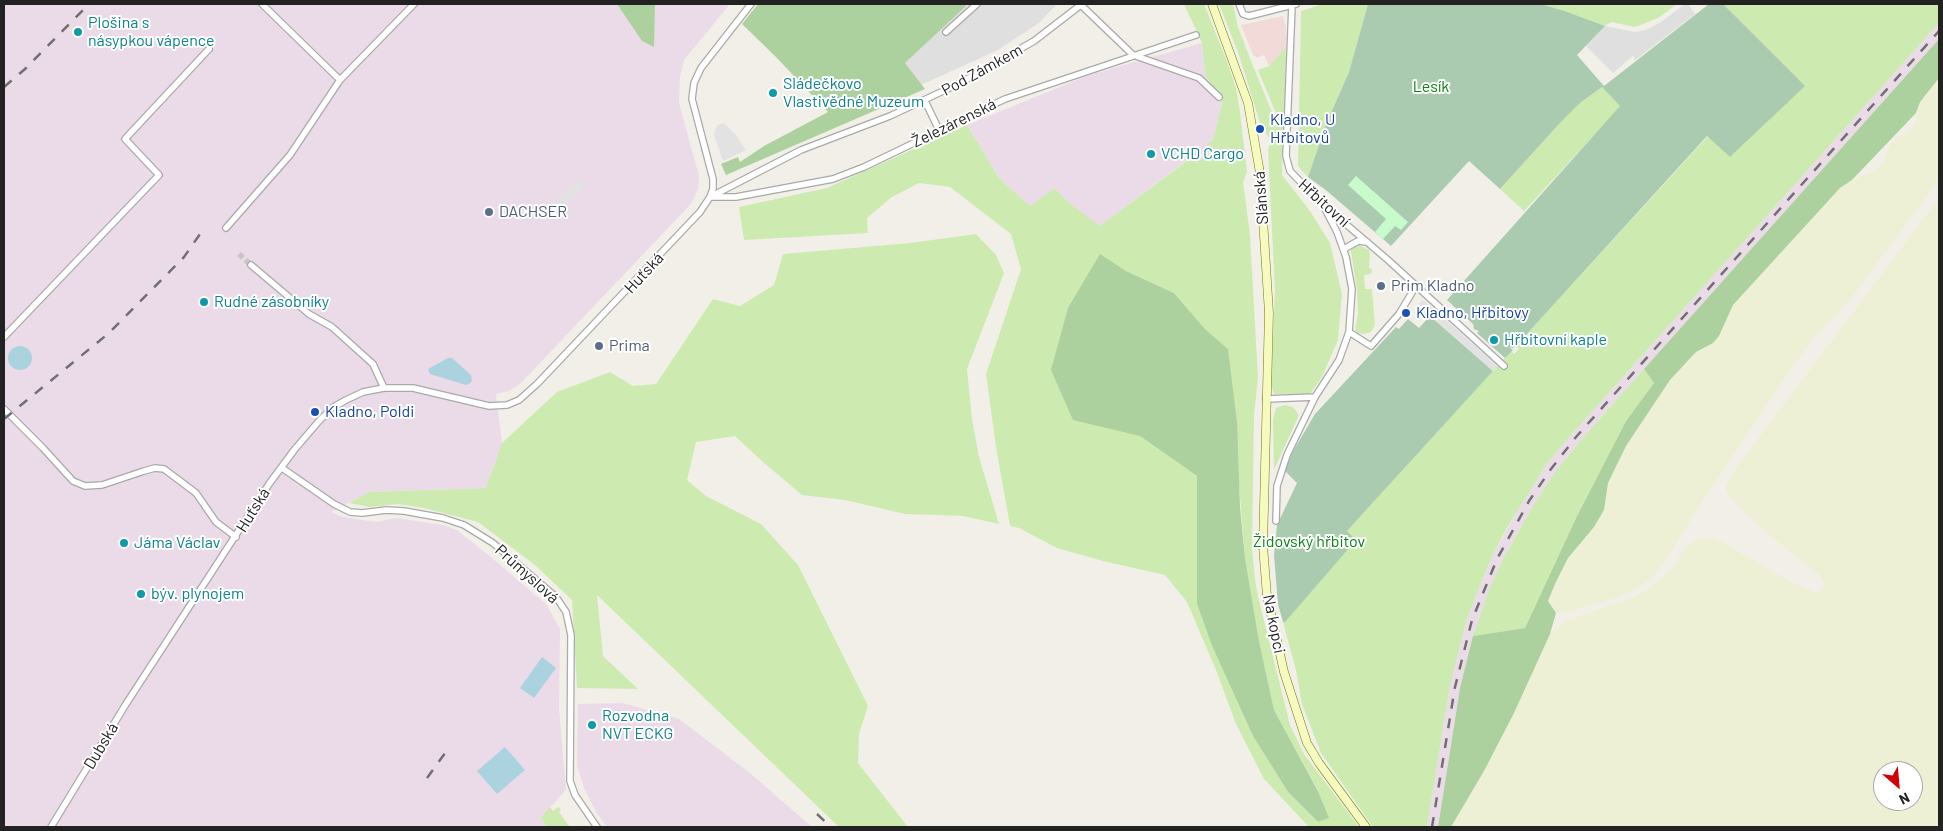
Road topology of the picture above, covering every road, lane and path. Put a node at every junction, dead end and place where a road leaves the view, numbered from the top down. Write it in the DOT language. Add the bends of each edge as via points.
graph roads {
  1 [pos="262,4"];
  2 [pos="414,4"];
  3 [pos="751,4"];
  4 [pos="977,4"];
  5 [pos="1082,4"];
  6 [pos="1212,4"];
  7 [pos="1294,4"];
  8 [pos="1240,5"];
  9 [pos="946,32"];
  10 [pos="1196,35"];
  11 [pos="209,49"];
  12 [pos="1133,55"];
  13 [pos="340,80"];
  14 [pos="1219,97"];
  15 [pos="925,101"];
  16 [pos="938,130"];
  17 [pos="710,197"];
  18 [pos="1320,202"];
  19 [pos="226,228"];
  20 [pos="1367,242"];
  21 [pos="1344,249"];
  22 [pos="251,265"];
  23 [pos="1416,286"];
  24 [pos="1349,332"];
  25 [pos="4,337"];
  26 [pos="1504,366"];
  27 [pos="384,388"];
  28 [pos="1315,398"];
  29 [pos="1266,399"];
  30 [pos="4,409"];
  31 [pos="282,468"];
  32 [pos="1276,521"];
  33 [pos="236,537"];
  34 [pos="152,665"];
  35 [pos="52,827"];
  36 [pos="597,827"];
  37 [pos="1366,827"];
  1 -- 13 [label="street"];
  2 -- 13 [label="street"];
  3 -- 17 [label="street" via="701,68 694,83 692,99 713,179"];
  4 -- 9 [label="street"];
  5 -- 12 [label="street"];
  5 -- 15 [label="street, Pod Zámkem" via="1034,41"];
  6 -- 29 [label="main road, Slánská" via="1248,103 1260,173 1269,313"];
  7 -- 8 [label="street" via="1249,16 1243,14"];
  7 -- 18 [label="street, Hřbitovní" via="1287,162 1291,174"];
  10 -- 12 [label="street, Železárenská"];
  11 -- 25 [label="street" via="125,139 159,174"];
  12 -- 14 [label="street" via="1198,78"];
  12 -- 16 [label="street, Železárenská" via="1005,99"];
  13 -- 19 [label="street" via="290,155"];
  15 -- 16 [label="street"];
  15 -- 17 [label="street, Pod Zámkem" via="801,150"];
  16 -- 17 [label="street, Železárenská" via="833,179 736,197"];
  17 -- 27 [label="street, Huťská" via="687,227 519,400 507,405 489,406 413,388"];
  18 -- 20 [label="street, Hřbitovní"];
  18 -- 21 [label="street"];
  20 -- 21 [label="street" via="1358,241"];
  20 -- 23 [label="street, Hřbitovní"];
  21 -- 24 [label="street" via="1352,289"];
  22 -- 27 [label="street" via="373,364"];
  23 -- 24 [label="street" via="1399,314 1370,346"];
  23 -- 26 [label="street, Hřbitovní"];
  24 -- 28 [label="street" via="1338,360"];
  27 -- 31 [label="street, Huťská" via="363,392 332,408"];
  28 -- 29 [label="street"];
  28 -- 32 [label="street" via="1287,455 1277,486"];
  29 -- 37 [label="main road, Na kopci" via="1263,546 1267,596 1284,672 1307,743"];
  30 -- 33 [label="street" via="73,481 85,486 102,485 144,470 164,469 196,493 216,522"];
  31 -- 33 [label="street, Huťská"];
  31 -- 36 [label="street, Průmyslová" via="350,512 404,511 464,525 493,543 560,602 568,618 572,642 570,781 575,795"];
  33 -- 34 [label="street, Huťská"];
  34 -- 35 [label="street, Dubská"];
}
